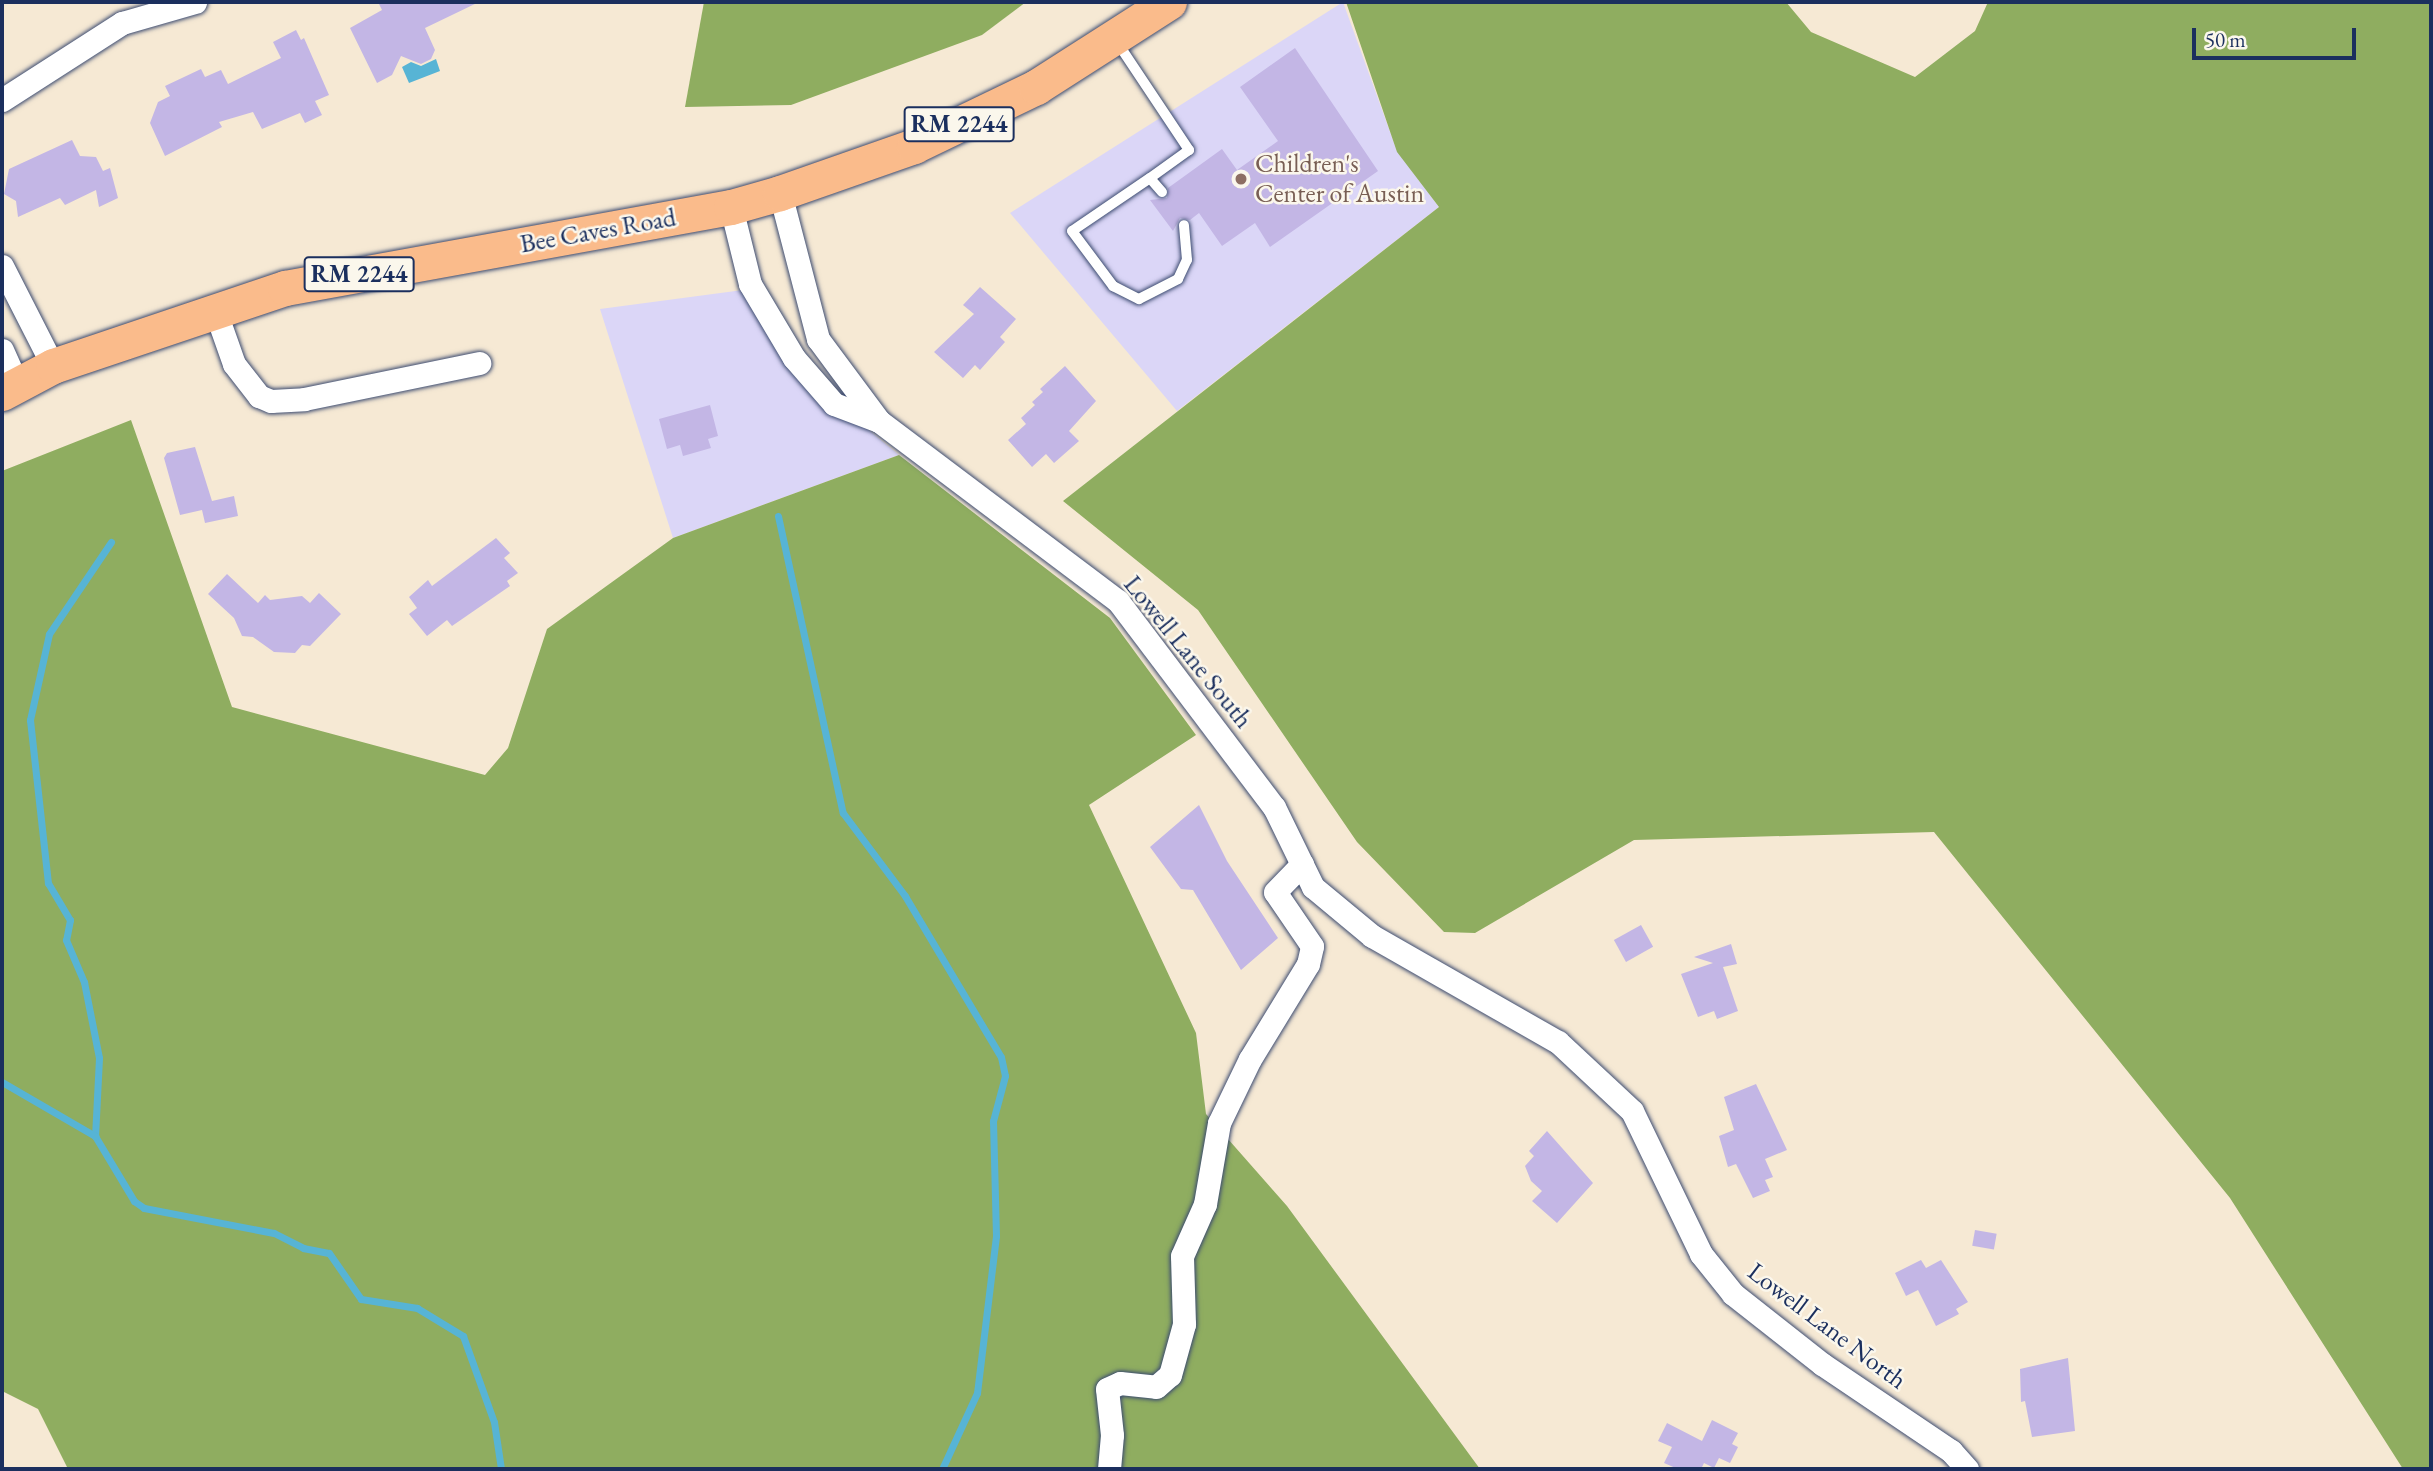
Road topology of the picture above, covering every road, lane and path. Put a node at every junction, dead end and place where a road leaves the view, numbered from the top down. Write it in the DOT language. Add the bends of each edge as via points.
graph roads {
  1 [pos="195,2"];
  2 [pos="1169,2"];
  3 [pos="1114,37"];
  4 [pos="2,100"];
  5 [pos="1150,178"];
  6 [pos="1162,192"];
  7 [pos="780,193"];
  8 [pos="731,207"];
  9 [pos="1184,225"];
  10 [pos="2,266"];
  11 [pos="215,310"];
  12 [pos="2,350"];
  13 [pos="479,363"];
  14 [pos="53,366"];
  15 [pos="9,388"];
  16 [pos="879,421"];
  17 [pos="1302,864"];
  18 [pos="1372,936"];
  19 [pos="1108,1469"];
  20 [pos="1967,1469"];
  1 -- 4 [label="street" via="121,23"];
  2 -- 3 [label="main road, Bee Caves Road / RM 2244"];
  3 -- 5 [label="lane" via="1189,150"];
  3 -- 7 [label="main road, Bee Caves Road / RM 2244" via="1036,87 914,146"];
  5 -- 6 [label="lane"];
  5 -- 9 [label="lane" via="1072,231 1113,286 1139,299 1178,279 1187,260"];
  7 -- 8 [label="main road, Bee Caves Road / RM 2244"];
  7 -- 16 [label="street, Lowell Lane South" via="818,339"];
  8 -- 11 [label="main road, Bee Caves Road / RM 2244" via="285,288"];
  8 -- 16 [label="street, Lowell Lane South" via="750,284 794,358 834,404"];
  10 -- 14 [label="street"];
  11 -- 13 [label="street" via="234,364 259,396 271,401 304,399"];
  11 -- 14 [label="main road, Bee Caves Road / RM 2244"];
  12 -- 15 [label="street"];
  14 -- 15 [label="main road, Bee Caves Road / RM 2244"];
  16 -- 17 [label="street, Lowell Lane South" via="1118,601 1274,807"];
  17 -- 18 [label="street, Lowell Lane South" via="1314,887"];
  17 -- 19 [label="street" via="1275,892 1312,946 1308,964 1257,1046 1219,1123 1205,1204 1182,1256 1184,1324 1170,1375 1156,1387 1120,1383 1107,1389 1112,1436"];
  18 -- 20 [label="street, Lowell Lane North" via="1558,1042 1632,1111 1701,1254 1733,1294 1822,1364 1951,1451"];
}
